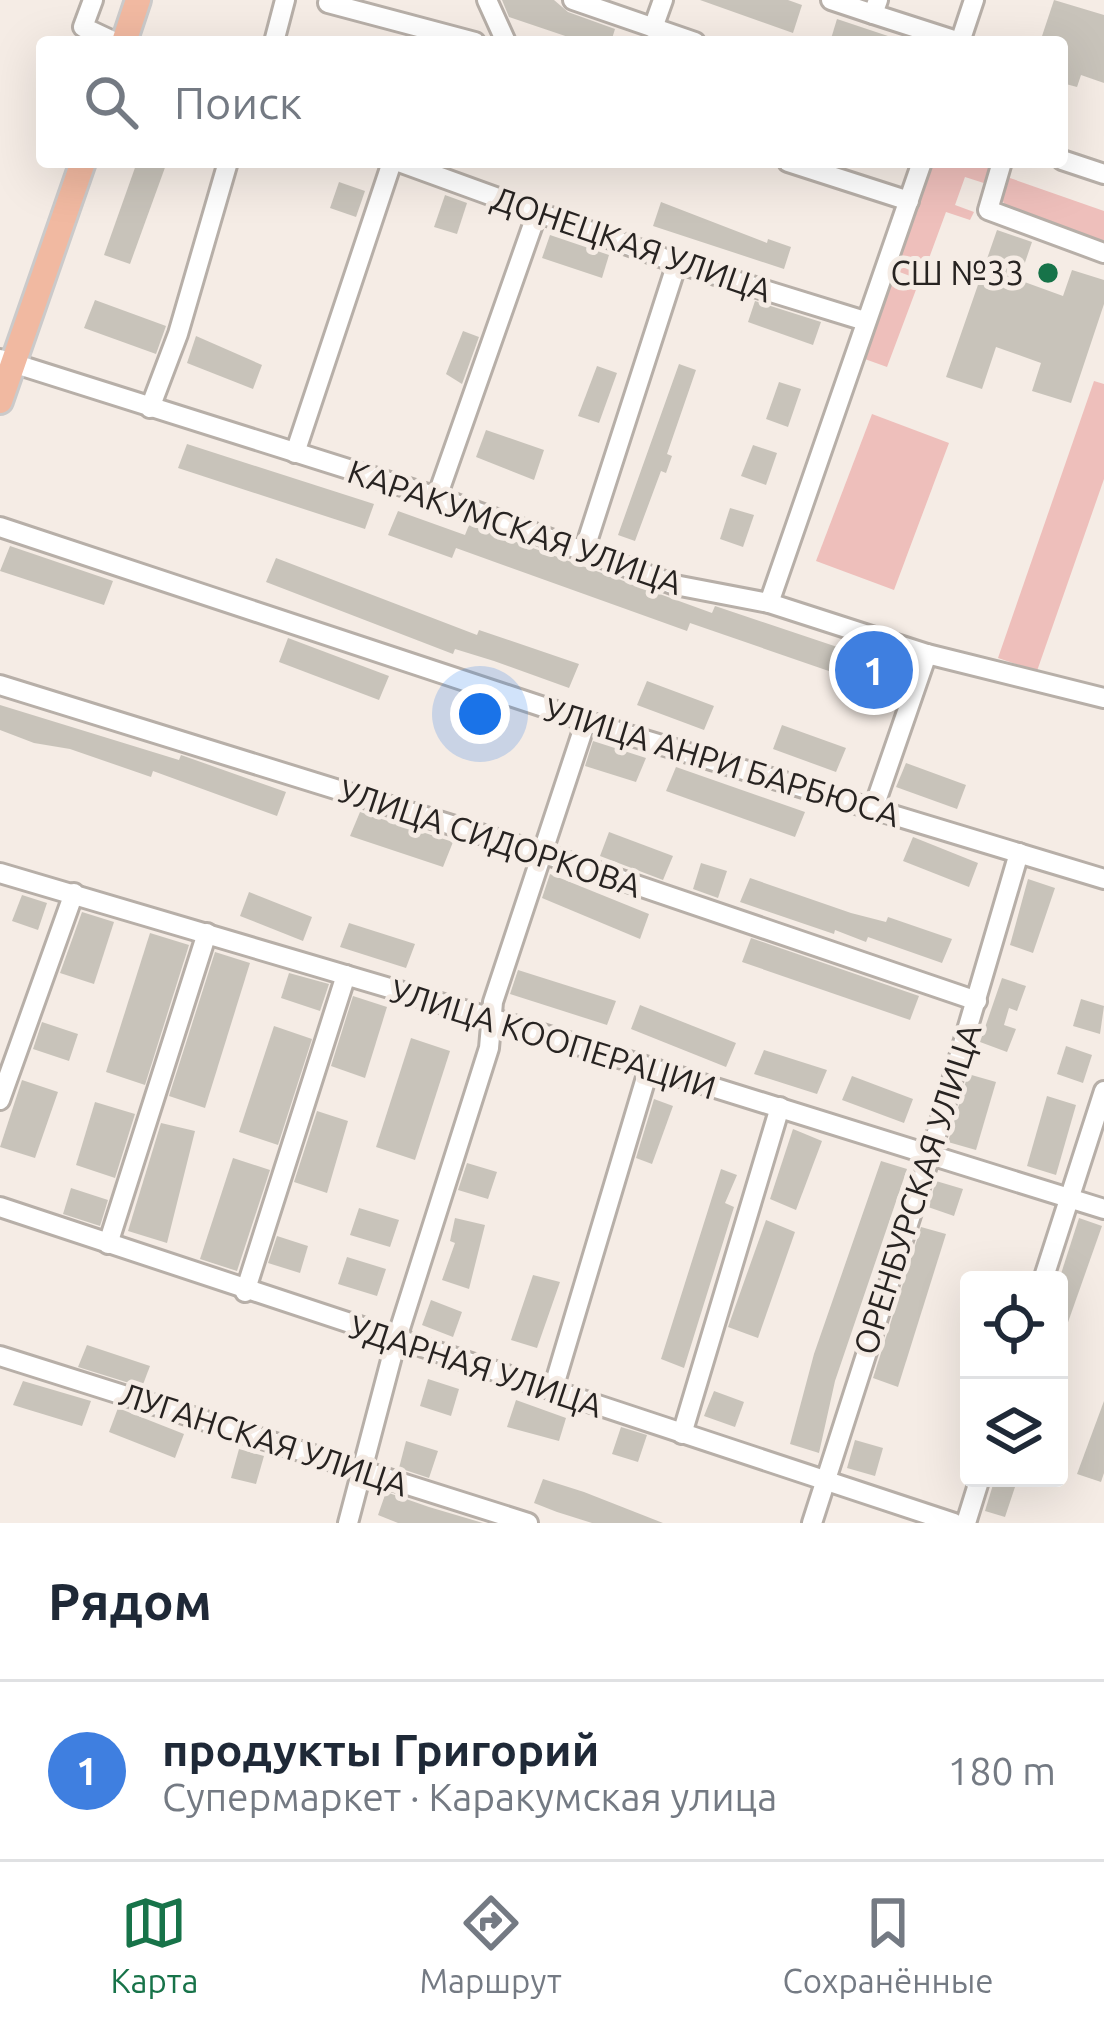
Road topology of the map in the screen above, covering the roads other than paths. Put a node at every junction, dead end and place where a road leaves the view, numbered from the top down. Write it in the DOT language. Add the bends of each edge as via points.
graph roads {
  1 [pos="93,0"];
  2 [pos="138,0"];
  3 [pos="285,0"];
  4 [pos="487,0"];
  5 [pos="573,0"];
  6 [pos="663,0"];
  7 [pos="831,0"];
  8 [pos="974,0"];
  9 [pos="328,3"];
  10 [pos="876,7"];
  11 [pos="653,28"];
  12 [pos="101,36"];
  13 [pos="126,36"];
  14 [pos="279,36"];
  15 [pos="452,36"];
  16 [pos="503,36"];
  17 [pos="677,36"];
  18 [pos="946,36"];
  19 [pos="962,36"];
  20 [pos="1068,162"];
  21 [pos="81,168"];
  22 [pos="226,168"];
  23 [pos="394,168"];
  24 [pos="413,168"];
  25 [pos="807,168"];
  26 [pos="920,168"];
  27 [pos="1000,168"];
  28 [pos="1104,174"];
  29 [pos="909,201"];
  30 [pos="537,213"];
  31 [pos="1104,253"];
  32 [pos="677,263"];
  33 [pos="866,321"];
  34 [pos="7,361"];
  35 [pos="0,401"];
  36 [pos="150,408"];
  37 [pos="295,454"];
  38 [pos="437,497"];
  39 [pos="0,527"];
  40 [pos="585,548"];
  41 [pos="769,603"];
  42 [pos="926,654"];
  43 [pos="0,685"];
  44 [pos="1104,698"];
  45 [pos="586,721"];
  46 [pos="873,810"];
  47 [pos="542,853"];
  48 [pos="1019,853"];
  49 [pos="0,873"];
  50 [pos="1104,879"];
  51 [pos="74,893"];
  52 [pos="207,933"];
  53 [pos="346,975"];
  54 [pos="977,1001"];
  55 [pos="491,1018"];
  56 [pos="648,1071"];
  57 [pos="1104,1091"];
  58 [pos="0,1100"];
  59 [pos="779,1107"];
  60 [pos="931,1156"];
  61 [pos="1069,1198"];
  62 [pos="0,1207"];
  63 [pos="1104,1209"];
  64 [pos="108,1244"];
  65 [pos="1046,1271"];
  66 [pos="244,1292"];
  67 [pos="396,1341"];
  68 [pos="0,1355"];
  69 [pos="553,1389"];
  70 [pos="682,1434"];
  71 [pos="366,1470"];
  72 [pos="825,1478"];
  73 [pos="977,1487"];
  74 [pos="348,1523"];
  75 [pos="528,1523"];
  76 [pos="812,1523"];
  77 [pos="954,1523"];
  78 [pos="966,1523"];
  1 -- 12 [label="street" via="82,28"];
  2 -- 13 [label="main road"];
  3 -- 14 [label="street"];
  4 -- 16 [label="street"];
  5 -- 11 [label="street"];
  6 -- 11 [label="street"];
  7 -- 10 [label="street"];
  8 -- 19 [label="street"];
  9 -- 15 [label="street"];
  10 -- 18 [label="street"];
  11 -- 17 [label="street"];
  20 -- 28 [label="street"];
  21 -- 34 [label="main road"];
  22 -- 36 [label="street"];
  23 -- 37 [label="street"];
  24 -- 30 [label="street, ДОНЕЦКАЯ УЛИЦА"];
  25 -- 29 [label="street"];
  26 -- 29 [label="street"];
  27 -- 31 [label="street" via="988,210"];
  29 -- 33 [label="street"];
  30 -- 32 [label="street, ДОНЕЦКАЯ УЛИЦА"];
  30 -- 38 [label="street"];
  32 -- 33 [label="street, ДОНЕЦКАЯ УЛИЦА"];
  32 -- 40 [label="street"];
  33 -- 41 [label="street"];
  34 -- 35 [label="main road"];
  34 -- 36 [label="street, КАРАКУМСКАЯ УЛИЦА"];
  36 -- 37 [label="street, КАРАКУМСКАЯ УЛИЦА"];
  37 -- 38 [label="street, КАРАКУМСКАЯ УЛИЦА"];
  38 -- 40 [label="street, КАРАКУМСКАЯ УЛИЦА"];
  39 -- 45 [label="street, УЛИЦА АНРИ БАРБЮСА"];
  40 -- 41 [label="street, КАРАКУМСКАЯ УЛИЦА" via="675,585"];
  41 -- 42 [label="street, КАРАКУМСКАЯ УЛИЦА"];
  42 -- 44 [label="street, КАРАКУМСКАЯ УЛИЦА"];
  42 -- 46 [label="street"];
  43 -- 47 [label="street, УЛИЦА СИДОРКОВА"];
  45 -- 46 [label="street, УЛИЦА АНРИ БАРБЮСА"];
  45 -- 47 [label="street"];
  46 -- 48 [label="street, УЛИЦА АНРИ БАРБЮСА"];
  47 -- 54 [label="street, УЛИЦА СИДОРКОВА"];
  47 -- 55 [label="street"];
  48 -- 50 [label="street, УЛИЦА АНРИ БАРБЮСА"];
  48 -- 54 [label="street, ОРЕНБУРСКАЯ УЛИЦА"];
  49 -- 51 [label="street, УЛИЦА КООПЕРАЦИИ"];
  51 -- 52 [label="street, УЛИЦА КООПЕРАЦИИ"];
  51 -- 58 [label="street"];
  52 -- 53 [label="street, УЛИЦА КООПЕРАЦИИ"];
  52 -- 64 [label="street"];
  53 -- 55 [label="street, УЛИЦА КООПЕРАЦИИ"];
  53 -- 66 [label="street"];
  54 -- 60 [label="street, ОРЕНБУРСКАЯ УЛИЦА"];
  55 -- 56 [label="street, УЛИЦА КООПЕРАЦИИ"];
  55 -- 67 [label="street" via="489,1048"];
  56 -- 59 [label="street, УЛИЦА КООПЕРАЦИИ"];
  56 -- 69 [label="street"];
  57 -- 61 [label="street"];
  59 -- 60 [label="street, УЛИЦА КООПЕРАЦИИ"];
  59 -- 70 [label="street"];
  60 -- 61 [label="street, УЛИЦА КООПЕРАЦИИ"];
  60 -- 72 [label="street, ОРЕНБУРСКАЯ УЛИЦА"];
  61 -- 63 [label="street, УЛИЦА КООПЕРАЦИИ"];
  61 -- 65 [label="street"];
  62 -- 64 [label="street, УДАРНАЯ УЛИЦА"];
  64 -- 66 [label="street, УДАРНАЯ УЛИЦА"];
  66 -- 67 [label="street, УДАРНАЯ УЛИЦА"];
  67 -- 69 [label="street, УДАРНАЯ УЛИЦА"];
  67 -- 71 [label="street"];
  68 -- 71 [label="street, ЛУГАНСКАЯ УЛИЦА"];
  69 -- 70 [label="street, УДАРНАЯ УЛИЦА"];
  70 -- 72 [label="street, УДАРНАЯ УЛИЦА"];
  71 -- 74 [label="street"];
  71 -- 75 [label="street, ЛУГАНСКАЯ УЛИЦА"];
  72 -- 76 [label="street, ОРЕНБУРСКАЯ УЛИЦА"];
  72 -- 77 [label="street, УДАРНАЯ УЛИЦА"];
  73 -- 78 [label="street"];
}
